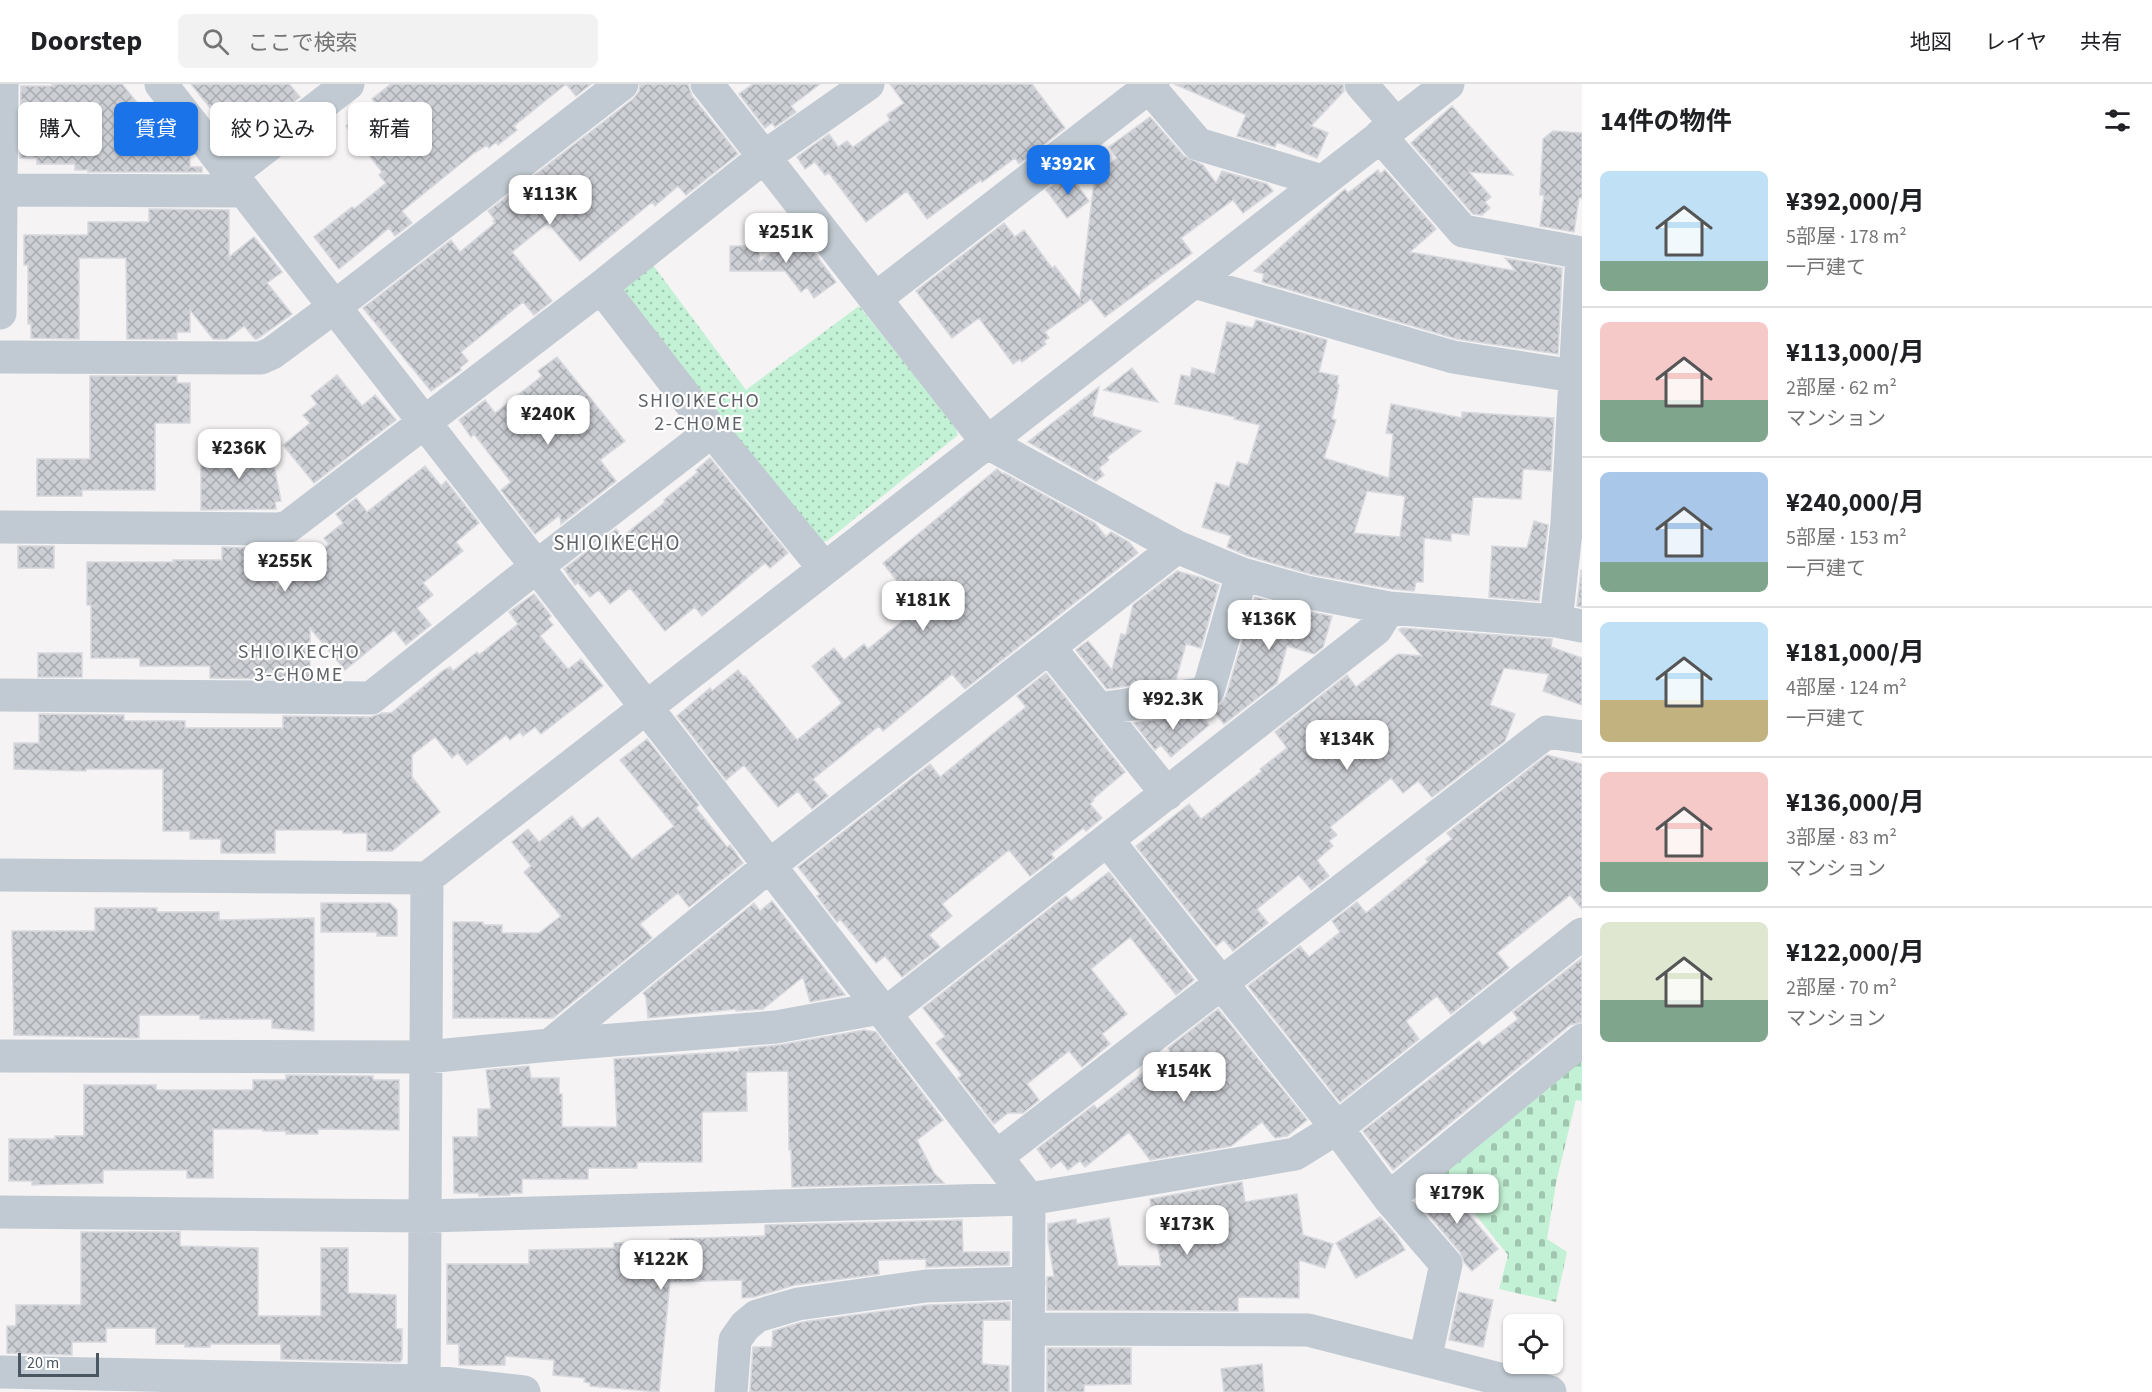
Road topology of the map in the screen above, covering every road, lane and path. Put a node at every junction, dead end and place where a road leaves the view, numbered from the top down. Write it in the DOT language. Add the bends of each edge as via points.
graph roads {
  1 [pos="2,84"];
  2 [pos="161,84"];
  3 [pos="348,84"];
  4 [pos="622,84"];
  5 [pos="707,84"];
  6 [pos="868,84"];
  7 [pos="1361,84"];
  8 [pos="1448,84"];
  9 [pos="1151,86"];
  10 [pos="1388,130"];
  11 [pos="764,157"];
  12 [pos="1322,181"];
  13 [pos="237,183"];
  14 [pos="1,190"];
  15 [pos="1582,253"];
  16 [pos="1194,282"];
  17 [pos="601,287"];
  18 [pos="875,299"];
  19 [pos="333,308"];
  20 [pos="0,313"];
  21 [pos="0,357"];
  22 [pos="1574,376"];
  23 [pos="1578,412"];
  24 [pos="424,424"];
  25 [pos="712,431"];
  26 [pos="988,443"];
  27 [pos="0,527"];
  28 [pos="1177,547"];
  29 [pos="536,567"];
  30 [pos="824,568"];
  31 [pos="1242,574"];
  32 [pos="1389,608"];
  33 [pos="1569,624"];
  34 [pos="1049,647"];
  35 [pos="0,694"];
  36 [pos="647,708"];
  37 [pos="1099,709"];
  38 [pos="1582,737"];
  39 [pos="1167,794"];
  40 [pos="1108,841"];
  41 [pos="769,866"];
  42 [pos="0,875"];
  43 [pos="428,878"];
  44 [pos="1582,934"];
  45 [pos="1222,983"];
  46 [pos="882,1011"];
  47 [pos="1582,1040"];
  48 [pos="550,1045"];
  49 [pos="0,1056"];
  50 [pos="426,1057"];
  51 [pos="1336,1128"];
  52 [pos="996,1157"];
  53 [pos="1389,1198"];
  54 [pos="1029,1199"];
  55 [pos="0,1212"];
  56 [pos="426,1216"];
  57 [pos="1029,1283"];
  58 [pos="1029,1329"];
  59 [pos="1425,1360"];
  60 [pos="0,1372"];
  61 [pos="424,1386"];
  62 [pos="524,1392"];
  63 [pos="731,1392"];
  64 [pos="1028,1392"];
  65 [pos="1550,1392"];
  1 -- 14 [label="street"];
  2 -- 13 [label="street"];
  3 -- 13 [label="street"];
  4 -- 19 [label="street"];
  5 -- 11 [label="street"];
  6 -- 11 [label="street"];
  7 -- 10 [label="street"];
  8 -- 10 [label="street"];
  9 -- 12 [label="street" via="1198,144"];
  9 -- 18 [label="street"];
  10 -- 12 [label="street"];
  10 -- 15 [label="street" via="1464,231"];
  11 -- 17 [label="street"];
  11 -- 18 [label="street"];
  12 -- 16 [label="street"];
  13 -- 14 [label="street"];
  13 -- 19 [label="street"];
  14 -- 20 [label="street"];
  15 -- 22 [label="street"];
  16 -- 22 [label="street" via="1452,357"];
  16 -- 26 [label="street"];
  17 -- 24 [label="street"];
  17 -- 25 [label="street"];
  18 -- 26 [label="street"];
  19 -- 21 [label="street" via="261,358"];
  19 -- 24 [label="street"];
  22 -- 23 [label="street"];
  23 -- 33 [label="street" via="1567,524"];
  24 -- 27 [label="street" via="280,529"];
  24 -- 29 [label="street"];
  25 -- 29 [label="street"];
  25 -- 30 [label="street"];
  26 -- 28 [label="street"];
  26 -- 30 [label="street"];
  28 -- 31 [label="street"];
  28 -- 34 [label="street"];
  29 -- 35 [label="street" via="371,698"];
  29 -- 36 [label="street"];
  30 -- 36 [label="street"];
  31 -- 32 [label="street" via="1306,592"];
  31 -- 37 [label="street" via="1208,691"];
  32 -- 33 [label="street"];
  32 -- 39 [label="street" via="1376,630"];
  34 -- 37 [label="street"];
  34 -- 41 [label="street"];
  36 -- 41 [label="street"];
  36 -- 43 [label="street"];
  37 -- 39 [label="street"];
  38 -- 45 [label="street" via="1546,732"];
  39 -- 40 [label="street"];
  40 -- 45 [label="street"];
  40 -- 46 [label="street"];
  41 -- 46 [label="street"];
  41 -- 48 [label="street"];
  42 -- 43 [label="street"];
  43 -- 50 [label="street"];
  44 -- 51 [label="street"];
  45 -- 51 [label="street"];
  45 -- 52 [label="street"];
  46 -- 48 [label="street" via="776,1026"];
  46 -- 52 [label="street"];
  47 -- 53 [label="street"];
  48 -- 50 [label="street"];
  49 -- 50 [label="street"];
  50 -- 56 [label="street"];
  51 -- 53 [label="street"];
  51 -- 54 [label="street" via="1295,1154"];
  52 -- 54 [label="street"];
  53 -- 59 [label="street" via="1446,1264"];
  54 -- 56 [label="street"];
  54 -- 57 [label="street"];
  55 -- 56 [label="street"];
  56 -- 61 [label="street"];
  57 -- 58 [label="street"];
  57 -- 63 [label="street" via="926,1286 798,1304 757,1316 735,1340"];
  58 -- 59 [label="street" via="1308,1330"];
  58 -- 64 [label="street"];
  59 -- 65 [label="street"];
  60 -- 61 [label="street"];
  61 -- 62 [label="street"];
}
